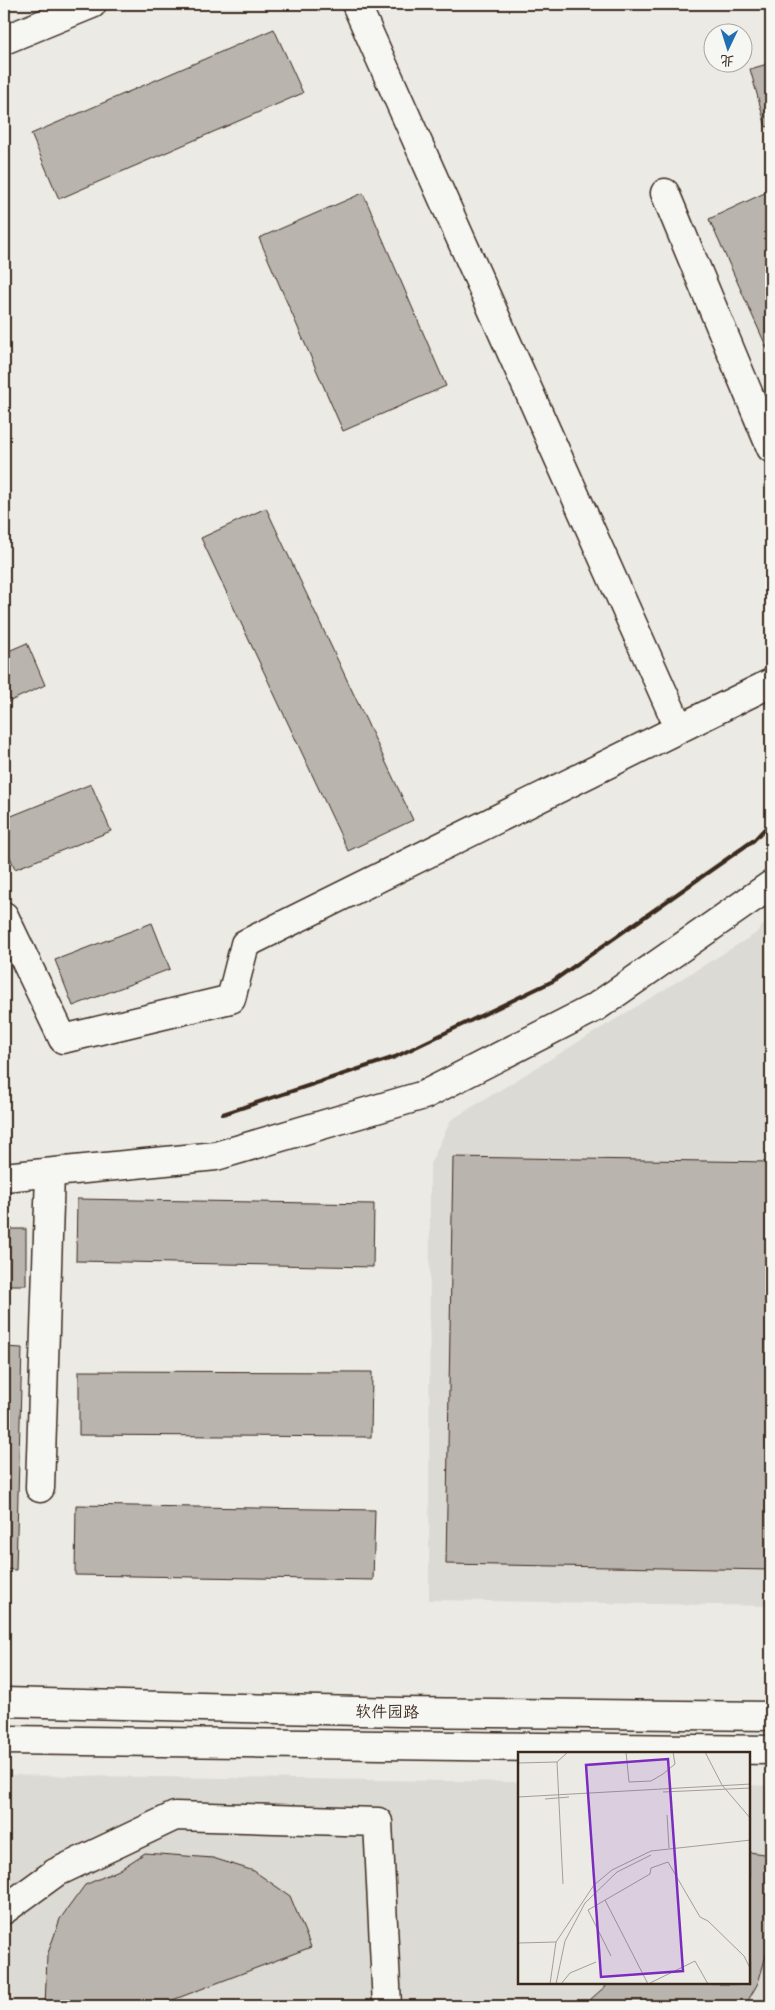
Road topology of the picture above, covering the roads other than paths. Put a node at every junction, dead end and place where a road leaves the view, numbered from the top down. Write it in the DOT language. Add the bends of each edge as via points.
graph roads {
  1 [pos="92,4"];
  2 [pos="356,4"];
  3 [pos="4,40"];
  4 [pos="665,193"];
  5 [pos="771,448"];
  6 [pos="771,683"];
  7 [pos="679,728"];
  8 [pos="771,885"];
  9 [pos="4,916"];
  10 [pos="50,1173"];
  11 [pos="4,1178"];
  12 [pos="40,1488"];
  13 [pos="4,1702"];
  14 [pos="771,1716"];
  15 [pos="4,1740"];
  16 [pos="771,1750"];
  17 [pos="4,1910"];
  18 [pos="387,2006"];
  1 -- 3 [label="main road"];
  2 -- 7 [label="main road"];
  4 -- 5 [label="main road"];
  6 -- 7 [label="main road"];
  7 -- 9 [label="main road" via="244,944 231,999 64,1039"];
  8 -- 10 [label="main road" via="596,1007 424,1095 216,1156"];
  10 -- 11 [label="main road"];
  10 -- 12 [label="main road"];
  13 -- 14 [label="main road, 软件园路" via="402,1712"];
  15 -- 16 [label="main road, 软件园路"];
  17 -- 18 [label="main road" via="54,1873 176,1816 378,1822"];
}
